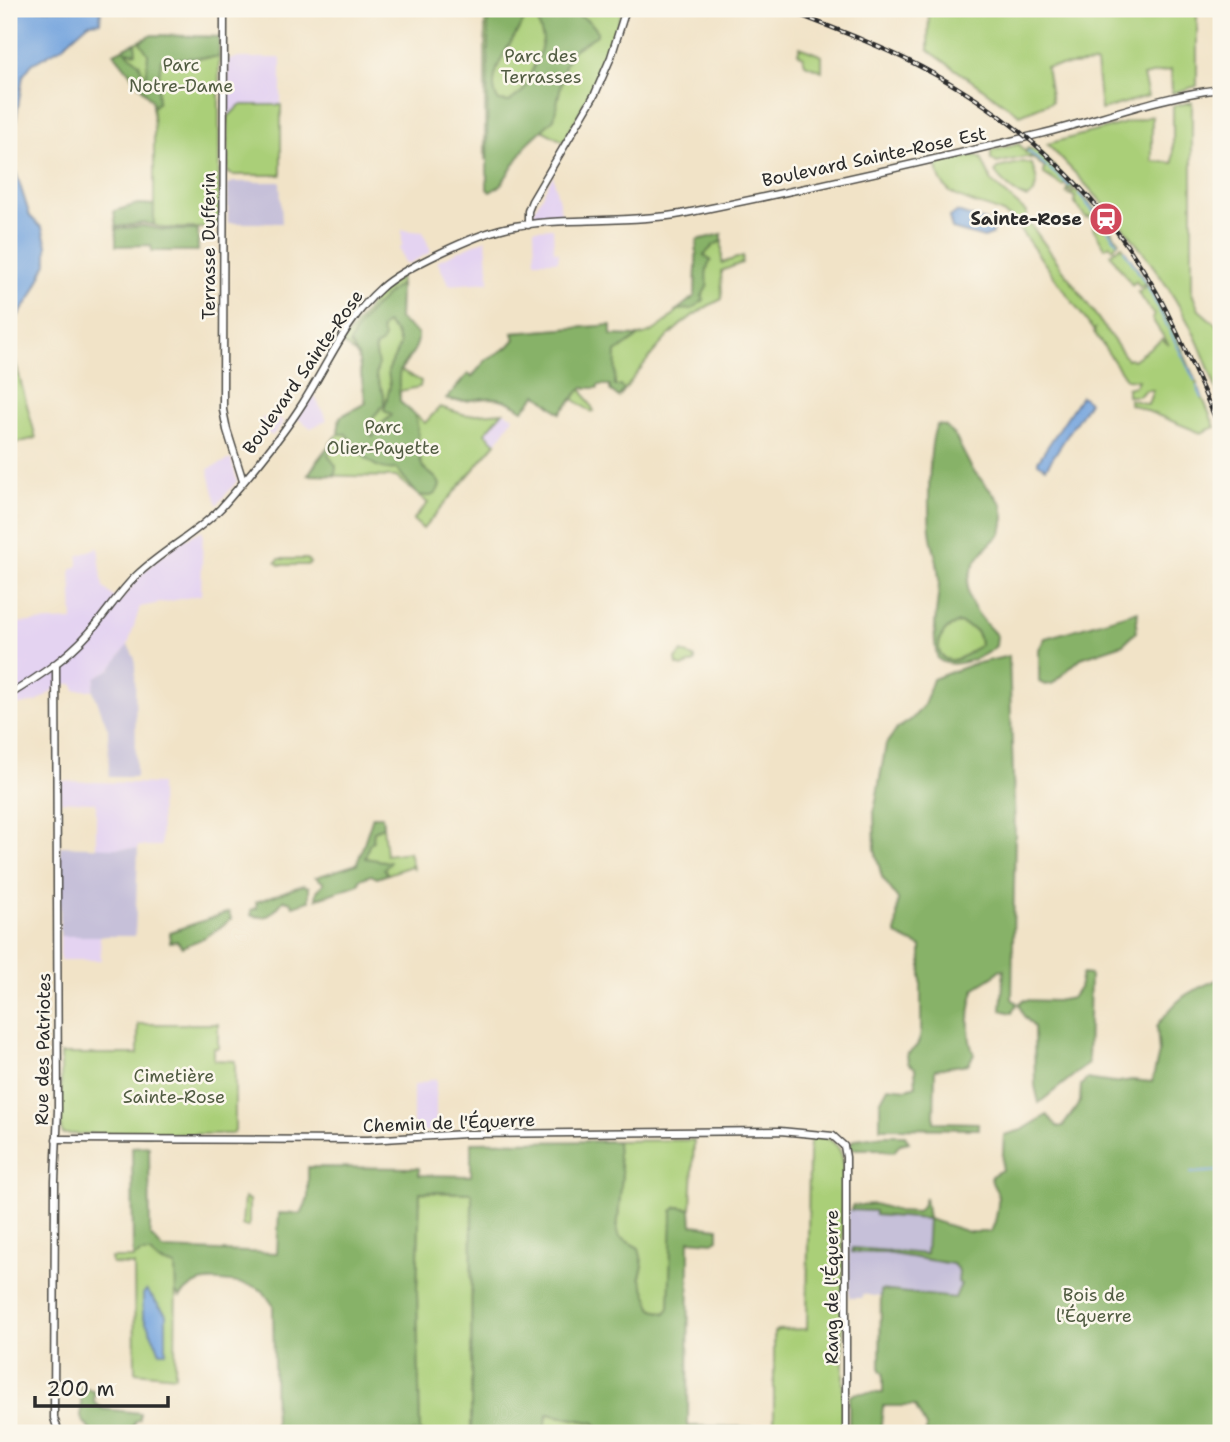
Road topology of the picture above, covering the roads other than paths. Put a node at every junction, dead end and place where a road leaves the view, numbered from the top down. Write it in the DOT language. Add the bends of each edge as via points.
graph roads {
  1 [pos="224,9"];
  2 [pos="626,9"];
  3 [pos="1221,89"];
  4 [pos="528,225"];
  5 [pos="243,481"];
  6 [pos="57,664"];
  7 [pos="9,695"];
  8 [pos="55,1139"];
  9 [pos="842,1142"];
  10 [pos="59,1433"];
  11 [pos="846,1433"];
  1 -- 5 [label="street, Terrasse Dufferin" via="223,410"];
  2 -- 4 [label="street" via="595,94 532,201"];
  3 -- 4 [label="street, Boulevard Sainte-Rose Est" via="689,212"];
  4 -- 5 [label="street, Boulevard Sainte-Rose" via="488,233 407,270 380,288 342,335 300,407"];
  5 -- 6 [label="street, Boulevard Sainte-Rose" via="211,518 134,577"];
  6 -- 7 [label="street, Boulevard Sainte-Rose"];
  6 -- 8 [label="street, Rue des Patriotes"];
  8 -- 9 [label="street, Chemin de l'Équerre" via="356,1140 465,1134 780,1131 827,1135"];
  8 -- 10 [label="street, Rue des Patriotes" via="54,1419"];
  9 -- 11 [label="street, Rang de l'Équerre" via="846,1162"];
}
